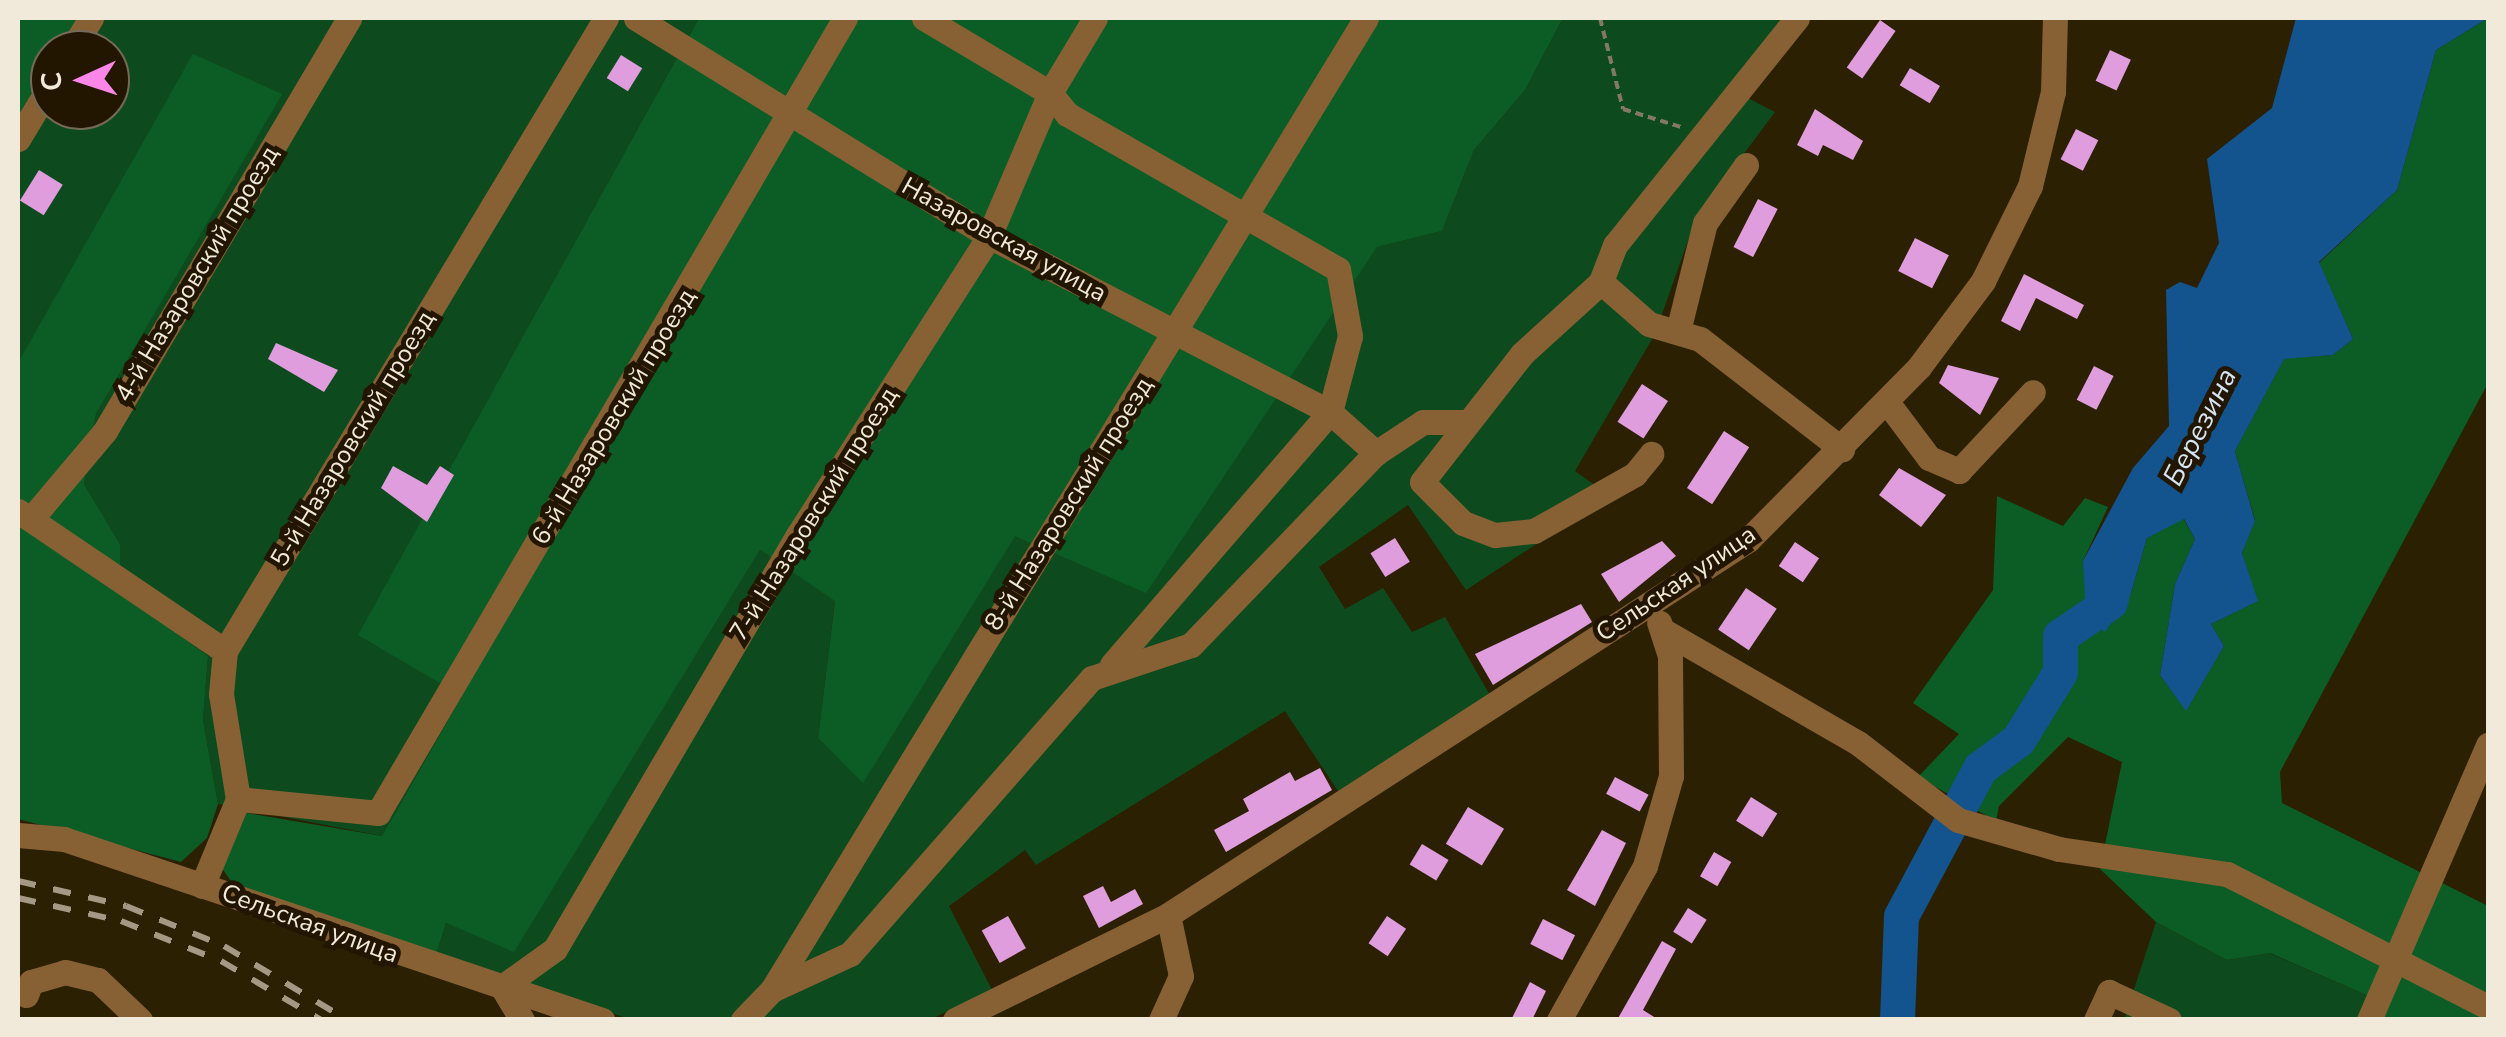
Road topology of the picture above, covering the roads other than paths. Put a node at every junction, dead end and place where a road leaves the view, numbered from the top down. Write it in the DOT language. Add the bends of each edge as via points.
graph roads {
  1 [pos="349,18"];
  2 [pos="606,18"];
  3 [pos="636,18"];
  4 [pos="845,18"];
  5 [pos="924,18"];
  6 [pos="1095,18"];
  7 [pos="1366,18"];
  8 [pos="1798,18"];
  9 [pos="2055,18"];
  10 [pos="1050,92"];
  11 [pos="791,118"];
  12 [pos="1746,165"];
  13 [pos="1252,214"];
  14 [pos="989,236"];
  15 [pos="1601,282"];
  16 [pos="1678,331"];
  17 [pos="1177,334"];
  18 [pos="2033,392"];
  19 [pos="1886,402"];
  20 [pos="1330,412"];
  21 [pos="1464,422"];
  22 [pos="1842,448"];
  23 [pos="1376,453"];
  24 [pos="1651,454"];
  25 [pos="24,515"];
  26 [pos="1648,608"];
  27 [pos="1664,631"];
  28 [pos="225,650"];
  29 [pos="1112,665"];
  30 [pos="2488,745"];
  31 [pos="238,799"];
  32 [pos="18,835"];
  33 [pos="202,886"];
  34 [pos="1168,915"];
  35 [pos="2396,958"];
  36 [pos="502,988"];
  37 [pos="772,990"];
  38 [pos="26,996"];
  39 [pos="2488,1007"];
  40 [pos="140,1020"];
  41 [pos="522,1020"];
  42 [pos="602,1020"];
  43 [pos="744,1020"];
  44 [pos="955,1020"];
  45 [pos="1161,1020"];
  46 [pos="1558,1020"];
  47 [pos="2096,1020"];
  48 [pos="2169,1020"];
  49 [pos="2369,1020"];
  1 -- 25 [label="street, 4-й Назаровский проезд" via="105,431"];
  2 -- 28 [label="street, 5-й Назаровский проезд"];
  3 -- 11 [label="street, Назаровская улица"];
  4 -- 11 [label="street, 6-й Назаровский проезд"];
  5 -- 10 [label="street"];
  6 -- 10 [label="street, 7-й Назаровский проезд"];
  7 -- 13 [label="street, 8-й Назаровский проезд"];
  8 -- 15 [label="street" via="1615,245"];
  9 -- 19 [label="street, Сельская улица" via="2053,92 2030,186 1984,280"];
  10 -- 13 [label="street" via="1066,114"];
  10 -- 14 [label="street, 7-й Назаровский проезд"];
  11 -- 14 [label="street, Назаровская улица"];
  11 -- 31 [label="street, 6-й Назаровский проезд" via="378,814"];
  12 -- 16 [label="street" via="1705,224"];
  13 -- 17 [label="street, 8-й Назаровский проезд"];
  13 -- 20 [label="street" via="1338,269 1350,336"];
  14 -- 17 [label="street, Назаровская улица"];
  14 -- 36 [label="street, 7-й Назаровский проезд" via="798,536 555,949"];
  15 -- 16 [label="street" via="1649,324"];
  15 -- 21 [label="street"];
  16 -- 22 [label="street"];
  17 -- 20 [label="street, Назаровская улица"];
  17 -- 37 [label="street, 8-й Назаровский проезд"];
  18 -- 19 [label="street" via="1959,471 1929,458"];
  19 -- 22 [label="street, Сельская улица"];
  20 -- 23 [label="street, Назаровская улица"];
  20 -- 29 [label="street"];
  21 -- 23 [label="street" via="1423,422"];
  21 -- 24 [label="street" via="1422,482 1463,523 1494,535 1534,531 1635,474"];
  22 -- 26 [label="street, Сельская улица" via="1748,540"];
  23 -- 29 [label="street" via="1191,645"];
  25 -- 28 [label="street"];
  26 -- 27 [label="street"];
  26 -- 34 [label="street, Сельская улица"];
  27 -- 35 [label="street" via="1858,743 1958,820 2059,848 2227,874"];
  27 -- 46 [label="street" via="1671,776 1645,866"];
  28 -- 31 [label="street, 5-й Назаровский проезд" via="221,694"];
  29 -- 37 [label="street" via="850,954"];
  30 -- 35 [label="street"];
  31 -- 33 [label="street"];
  32 -- 33 [label="street, Сельская улица" via="64,839"];
  33 -- 36 [label="street, Сельская улица"];
  34 -- 44 [label="street, Сельская улица"];
  34 -- 45 [label="street" via="1180,976"];
  35 -- 39 [label="street"];
  35 -- 49 [label="street"];
  36 -- 41 [label="street"];
  36 -- 42 [label="street, Сельская улица"];
  37 -- 43 [label="street"];
  38 -- 40 [label="street" via="31,982 66,972 98,980"];
  47 -- 48 [label="street" via="2110,992"];
}
